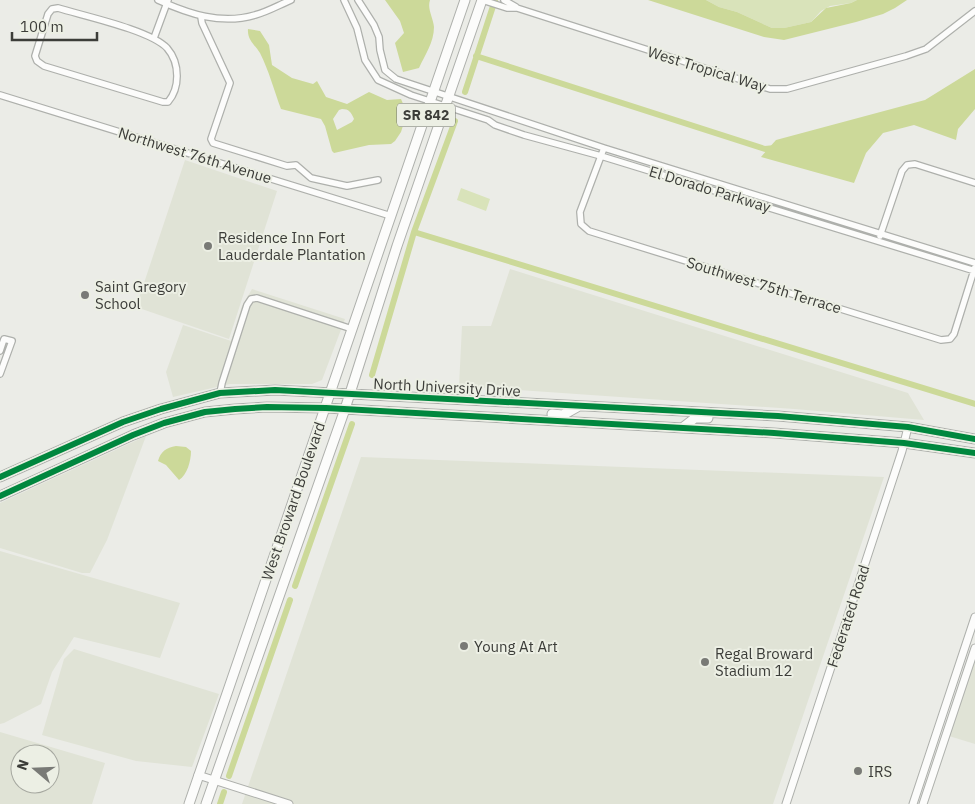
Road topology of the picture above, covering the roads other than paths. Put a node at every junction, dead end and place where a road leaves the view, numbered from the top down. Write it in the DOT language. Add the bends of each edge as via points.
graph roads {
  1 [pos="158,0"];
  2 [pos="291,0"];
  3 [pos="344,0"];
  4 [pos="358,0"];
  5 [pos="465,0"];
  6 [pos="482,0"];
  7 [pos="504,0"];
  8 [pos="167,2"];
  9 [pos="517,8"];
  10 [pos="975,11"];
  11 [pos="201,17"];
  12 [pos="154,38"];
  13 [pos="434,92"];
  14 [pos="0,95"];
  15 [pos="449,98"];
  16 [pos="430,102"];
  17 [pos="446,107"];
  18 [pos="604,148"];
  19 [pos="601,156"];
  20 [pos="378,180"];
  21 [pos="323,181"];
  22 [pos="975,183"];
  23 [pos="320,194"];
  24 [pos="391,216"];
  25 [pos="880,237"];
  26 [pos="975,263"];
  27 [pos="975,269"];
  28 [pos="352,329"];
  29 [pos="0,351"];
  30 [pos="0,374"];
  31 [pos="220,393"];
  32 [pos="331,393"];
  33 [pos="349,395"];
  34 [pos="580,406"];
  35 [pos="326,408"];
  36 [pos="345,409"];
  37 [pos="493,418"];
  38 [pos="817,419"];
  39 [pos="908,427"];
  40 [pos="109,428"];
  41 [pos="682,428"];
  42 [pos="975,439"];
  43 [pos="904,443"];
  44 [pos="100,451"];
  45 [pos="975,453"];
  46 [pos="0,477"];
  47 [pos="0,496"];
  48 [pos="975,617"];
  49 [pos="975,648"];
  50 [pos="198,775"];
  51 [pos="214,780"];
  52 [pos="189,804"];
  53 [pos="206,804"];
  54 [pos="289,804"];
  55 [pos="786,804"];
  56 [pos="913,804"];
  57 [pos="923,804"];
  1 -- 8 [label="street"];
  2 -- 11 [label="street" via="237,19"];
  3 -- 16 [label="street, El Dorado Parkway" via="357,28 364,60 378,80"];
  4 -- 13 [label="street, El Dorado Parkway" via="379,36 385,70 396,79"];
  5 -- 13 [label="main road, West Broward Boulevard / SR 842"];
  6 -- 9 [label="street, West Tropical Way"];
  6 -- 15 [label="main road, West Broward Boulevard / SR 842"];
  7 -- 9 [label="street, West Tropical Way"];
  8 -- 11 [label="street"];
  8 -- 12 [label="street"];
  9 -- 10 [label="street, West Tropical Way" via="770,89 787,89 926,49"];
  11 -- 21 [label="street" via="230,83 211,139 213,143 287,166 296,165 311,178"];
  12 -- 12 [label="street" via="166,47 177,69 177,82 168,102 44,66 35,56 48,14 58,8"];
  13 -- 15 [label="street, El Dorado Parkway"];
  13 -- 16 [label="main road, West Broward Boulevard / SR 842"];
  14 -- 23 [label="street, Northwest 76th Avenue"];
  15 -- 17 [label="main road, West Broward Boulevard / SR 842"];
  15 -- 18 [label="street, El Dorado Parkway"];
  16 -- 17 [label="street, El Dorado Parkway"];
  16 -- 24 [label="main road, West Broward Boulevard / SR 842"];
  17 -- 19 [label="street, El Dorado Parkway" via="524,135"];
  17 -- 33 [label="main road, West Broward Boulevard / SR 842"];
  18 -- 19 [label="street"];
  18 -- 25 [label="street, El Dorado Parkway"];
  19 -- 25 [label="street, El Dorado Parkway"];
  19 -- 27 [label="street, Southwest 75th Terrace" via="580,212 581,224 589,231 941,340 950,339 956,328"];
  20 -- 21 [label="street" via="347,186"];
  21 -- 23 [label="street"];
  22 -- 25 [label="street" via="907,164"];
  23 -- 24 [label="street, Northwest 76th Avenue"];
  24 -- 28 [label="main road, West Broward Boulevard / SR 842"];
  25 -- 26 [label="street, El Dorado Parkway"];
  25 -- 27 [label="street, El Dorado Parkway"];
  28 -- 31 [label="street" via="257,298 251,299"];
  28 -- 32 [label="main road, West Broward Boulevard / SR 842"];
  29 -- 30 [label="street" via="4,339 12,340"];
  31 -- 32 [label="main road, North University Drive" via="275,390"];
  31 -- 40 [label="main road, North University Drive"];
  32 -- 33 [label="main road, North University Drive"];
  32 -- 35 [label="main road, West Broward Boulevard / SR 842"];
  33 -- 34 [label="main road, North University Drive"];
  33 -- 36 [label="main road, West Broward Boulevard / SR 842"];
  34 -- 37 [label="main road" via="563,415 502,412"];
  34 -- 38 [label="main road, North University Drive"];
  35 -- 36 [label="main road, North University Drive"];
  35 -- 44 [label="main road, North University Drive" via="267,407 205,412 164,423"];
  35 -- 50 [label="main road, West Broward Boulevard"];
  36 -- 37 [label="main road, North University Drive"];
  36 -- 51 [label="main road, West Broward Boulevard"];
  37 -- 41 [label="main road, North University Drive"];
  38 -- 39 [label="main road, North University Drive"];
  38 -- 41 [label="main road" via="806,423 700,417"];
  39 -- 42 [label="main road, North University Drive"];
  39 -- 43 [label="street, Federated Road"];
  40 -- 44 [label="main road"];
  40 -- 46 [label="main road, North University Drive"];
  41 -- 43 [label="main road, North University Drive"];
  43 -- 45 [label="main road, North University Drive"];
  43 -- 55 [label="street, Federated Road"];
  44 -- 47 [label="main road, North University Drive"];
  48 -- 56 [label="street"];
  49 -- 57 [label="street"];
  50 -- 51 [label="street"];
  50 -- 52 [label="main road, West Broward Boulevard"];
  51 -- 53 [label="main road, West Broward Boulevard"];
  51 -- 54 [label="street"];
}
